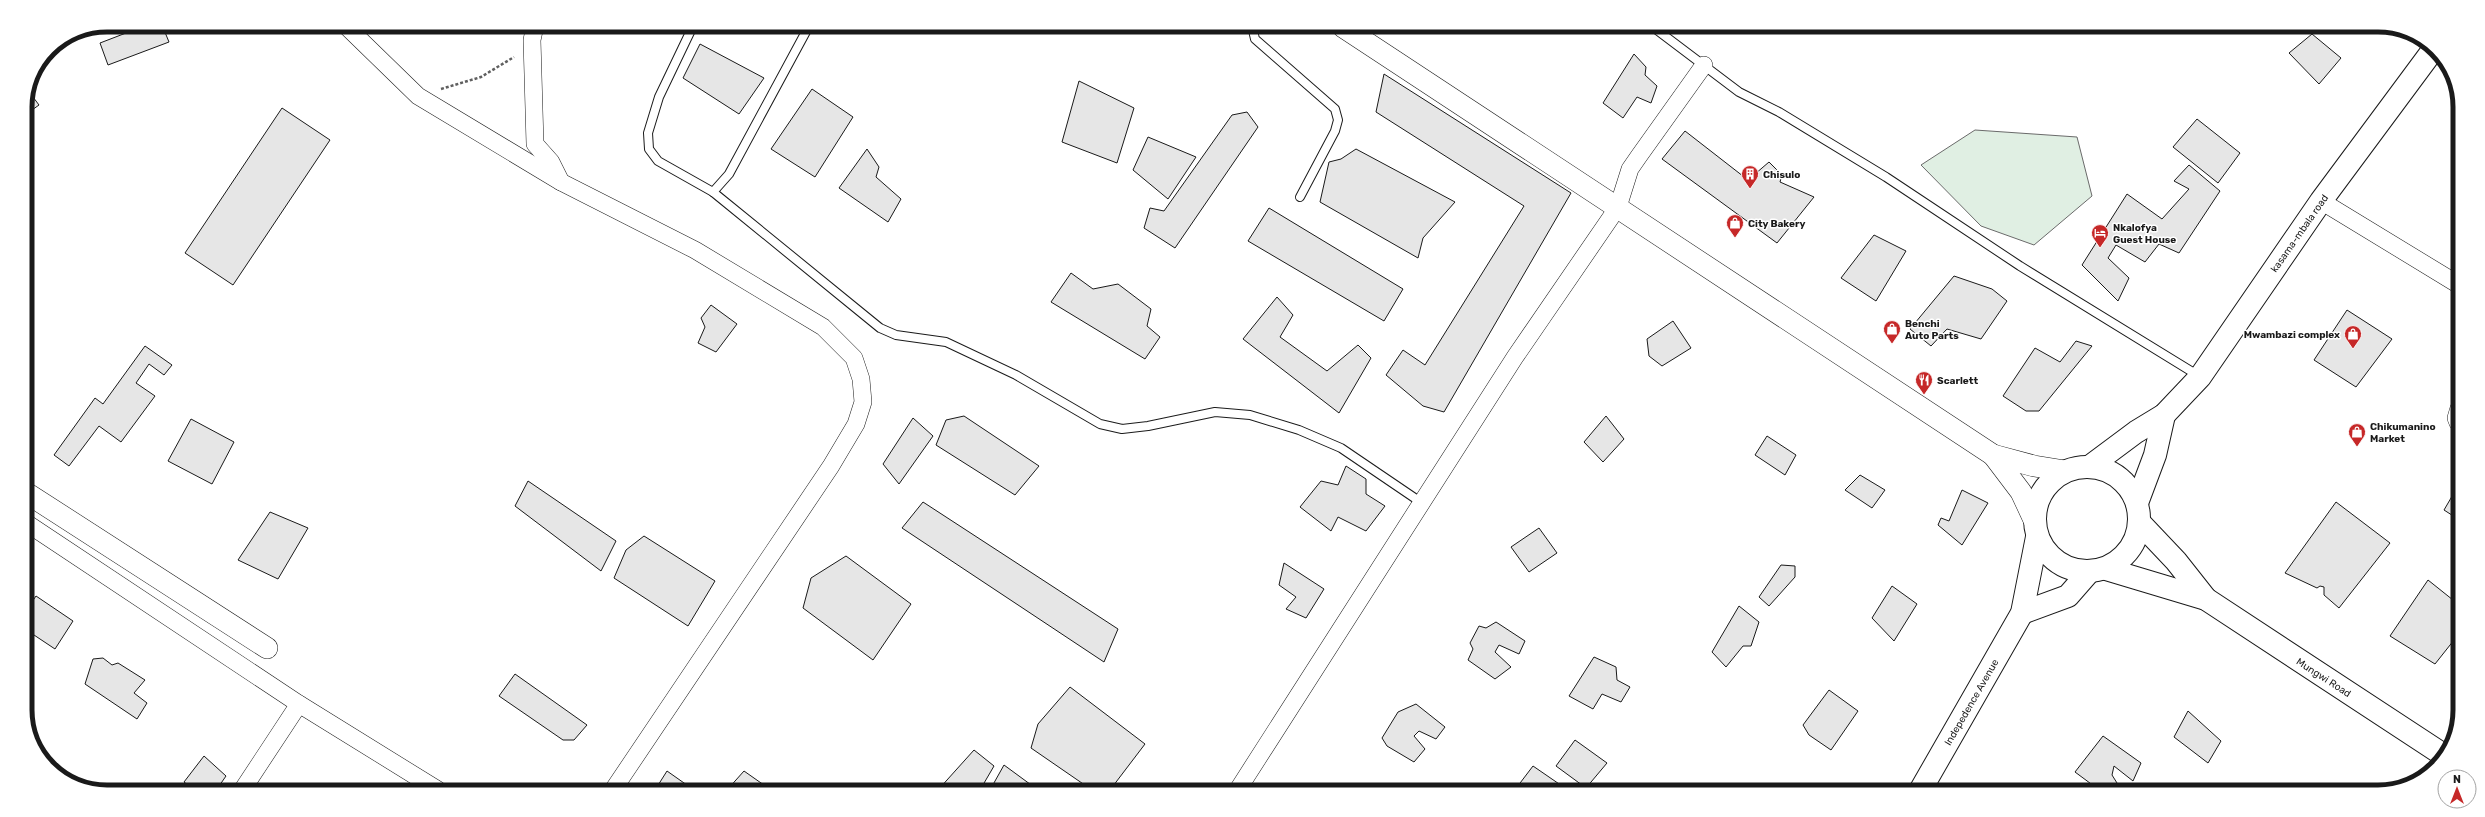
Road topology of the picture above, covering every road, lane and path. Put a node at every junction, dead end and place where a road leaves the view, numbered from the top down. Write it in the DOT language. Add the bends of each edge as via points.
graph roads {
  1 [pos="352,32"];
  2 [pos="690,32"];
  3 [pos="806,32"];
  4 [pos="1253,32"];
  5 [pos="1352,32"];
  6 [pos="1660,32"];
  7 [pos="534,33"];
  8 [pos="2430,53"];
  9 [pos="1704,65"];
  10 [pos="418,96"];
  11 [pos="562,182"];
  12 [pos="713,192"];
  13 [pos="1300,197"];
  14 [pos="2321,201"];
  15 [pos="1618,207"];
  16 [pos="2453,281"];
  17 [pos="2200,377"];
  18 [pos="2164,415"];
  19 [pos="1993,455"];
  20 [pos="2089,467"];
  21 [pos="2065,471"];
  22 [pos="32,497"];
  23 [pos="1422,503"];
  24 [pos="2139,513"];
  25 [pos="32,527"];
  26 [pos="2035,528"];
  27 [pos="2097,570"];
  28 [pos="2206,599"];
  29 [pos="2022,613"];
  30 [pos="266,648"];
  31 [pos="299,704"];
  32 [pos="2440,752"];
  33 [pos="246,785"];
  34 [pos="430,785"];
  35 [pos="616,785"];
  36 [pos="1241,785"];
  37 [pos="1923,785"];
  1 -- 10 [label="street"];
  2 -- 12 [label="lane" via="659,97 648,132 649,150 658,160"];
  3 -- 12 [label="lane" via="729,174"];
  4 -- 13 [label="lane" via="1255,39 1335,108 1338,120 1335,131"];
  5 -- 15 [label="street"];
  6 -- 9 [label="lane"];
  7 -- 10 [label="path" via="509,62 481,77"];
  7 -- 11 [label="street" via="535,144"];
  8 -- 14 [label="main road, kasama-mbala road"];
  9 -- 15 [label="street" via="1630,169"];
  9 -- 17 [label="lane" via="1739,92 1779,112 1886,177 2020,266"];
  10 -- 11 [label="street"];
  11 -- 35 [label="street" via="695,250 823,327 854,358 861,379 863,402 856,424 831,466"];
  12 -- 23 [label="lane" via="880,328 896,335 946,342 1016,376 1100,424 1122,429 1215,412 1250,415 1299,430 1341,448"];
  14 -- 16 [label="street"];
  14 -- 17 [label="main road, kasama-mbala road"];
  15 -- 19 [label="street"];
  15 -- 23 [label="street" via="1515,357"];
  17 -- 18 [label="main road, kasama-mbala road"];
  18 -- 20 [label="main road, kasama-mbala road"];
  18 -- 24 [label="main road"];
  19 -- 21 [label="street"];
  19 -- 26 [label="street" via="2022,492"];
  20 -- 21 [label="main road"];
  20 -- 24 [label="main road" via="2109,472 2126,484"];
  21 -- 26 [label="main road" via="2042,491 2036,504"];
  22 -- 30 [label="street"];
  23 -- 36 [label="street"];
  24 -- 27 [label="main road" via="2135,542 2123,558"];
  24 -- 28 [label="main road"];
  25 -- 31 [label="street"];
  26 -- 27 [label="main road" via="2048,556 2067,568"];
  26 -- 29 [label="main road, Indepedence Avenue"];
  27 -- 28 [label="main road"];
  27 -- 29 [label="main road" via="2068,596"];
  28 -- 32 [label="main road, Mungwi Road"];
  29 -- 37 [label="main road, Indepedence Avenue"];
  31 -- 33 [label="street"];
  31 -- 34 [label="street"];
}
